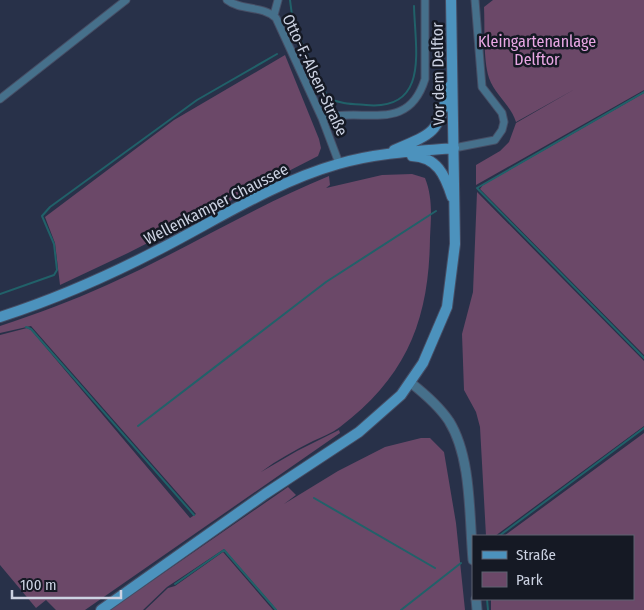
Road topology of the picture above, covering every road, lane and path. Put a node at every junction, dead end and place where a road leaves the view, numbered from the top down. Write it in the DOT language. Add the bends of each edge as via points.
graph roads {
  1 [pos="126,0"];
  2 [pos="227,0"];
  3 [pos="278,0"];
  4 [pos="425,0"];
  5 [pos="451,0"];
  6 [pos="475,0"];
  7 [pos="274,15"];
  8 [pos="453,77"];
  9 [pos="0,100"];
  10 [pos="322,118"];
  11 [pos="454,148"];
  12 [pos="384,154"];
  13 [pos="339,163"];
  14 [pos="455,205"];
  15 [pos="0,317"];
  16 [pos="411,383"];
  17 [pos="472,548"];
  18 [pos="101,610"];
  1 -- 9 [label="street"];
  2 -- 7 [label="street, Otto-F.-Alsen-Straße"];
  3 -- 7 [label="street"];
  4 -- 10 [label="street" via="426,78 411,105 391,116 336,114"];
  5 -- 8 [label="main road, Vor dem Delftor"];
  6 -- 11 [label="street" via="482,86 502,113 504,122 495,140"];
  7 -- 10 [label="street, Otto-F.-Alsen-Straße"];
  8 -- 11 [label="main road, Vor dem Delftor"];
  8 -- 12 [label="main road" via="439,122 428,136"];
  10 -- 13 [label="street, Otto-F.-Alsen-Straße"];
  11 -- 12 [label="main road, Wellenkamper Chaussee"];
  11 -- 14 [label="main road, Vor dem Delftor"];
  12 -- 13 [label="main road, Wellenkamper Chaussee"];
  12 -- 14 [label="main road" via="422,156 433,161 446,177"];
  13 -- 15 [label="main road, Wellenkamper Chaussee" via="268,192 84,286"];
  14 -- 16 [label="main road, Vor dem Delftor" via="455,244 447,307"];
  16 -- 17 [label="street" via="438,406 457,437 465,467"];
  16 -- 18 [label="main road, Vor dem Delftor" via="383,413 359,432"];
}
